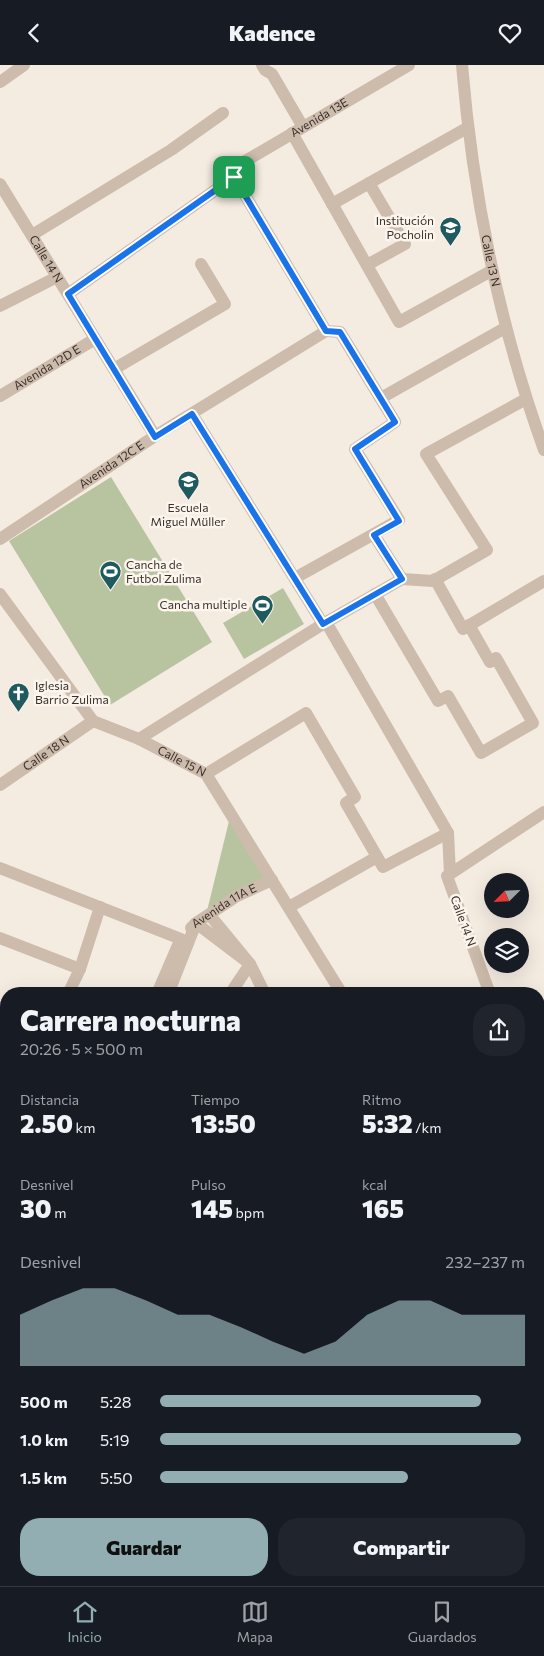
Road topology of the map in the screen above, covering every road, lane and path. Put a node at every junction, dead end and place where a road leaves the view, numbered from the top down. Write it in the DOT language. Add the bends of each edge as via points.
graph roads {
  1 [pos="24,65"];
  2 [pos="409,65"];
  3 [pos="462,65"];
  4 [pos="267,67"];
  5 [pos="0,82"];
  6 [pos="224,113"];
  7 [pos="467,128"];
  8 [pos="298,130"];
  9 [pos="232,174"];
  10 [pos="369,183"];
  11 [pos="1,186"];
  12 [pos="332,203"];
  13 [pos="32,235"];
  14 [pos="201,265"];
  15 [pos="367,265"];
  16 [pos="491,271"];
  17 [pos="57,277"];
  18 [pos="68,294"];
  19 [pos="0,306"];
  20 [pos="505,328"];
  21 [pos="326,331"];
  22 [pos="95,339"];
  23 [pos="114,369"];
  24 [pos="0,396"];
  25 [pos="381,398"];
  26 [pos="526,399"];
  27 [pos="192,414"];
  28 [pos="155,437"];
  29 [pos="544,450"];
  30 [pos="374,535"];
  31 [pos="0,539"];
  32 [pos="295,578"];
  33 [pos="402,579"];
  34 [pos="435,579"];
  35 [pos="544,581"];
  36 [pos="0,594"];
  37 [pos="375,594"];
  38 [pos="324,623"];
  39 [pos="469,625"];
  40 [pos="94,721"];
  41 [pos="139,739"];
  42 [pos="206,774"];
  43 [pos="0,785"];
  44 [pos="544,812"];
  45 [pos="448,833"];
  46 [pos="377,857"];
  47 [pos="1,871"];
  48 [pos="449,875"];
  49 [pos="272,880"];
  50 [pos="100,907"];
  51 [pos="289,907"];
  52 [pos="213,919"];
  53 [pos="196,923"];
  54 [pos="0,938"];
  55 [pos="180,939"];
  56 [pos="250,964"];
  57 [pos="80,969"];
  58 [pos="71,987"];
  59 [pos="159,987"];
  60 [pos="171,987"];
  61 [pos="235,987"];
  62 [pos="262,987"];
  63 [pos="338,987"];
  64 [pos="488,987"];
  1 -- 5 [label="street"];
  2 -- 8 [label="street, Avenida 13E"];
  3 -- 7 [label="street, Calle 13 N"];
  4 -- 8 [label="street"];
  6 -- 13 [label="street"];
  7 -- 10 [label="street"];
  7 -- 16 [label="street, Calle 13 N"];
  8 -- 9 [label="street, Avenida 13E"];
  8 -- 12 [label="street"];
  9 -- 18 [label="street, Avenida 13E"];
  9 -- 21 [label="street"];
  10 -- 12 [label="street"];
  10 -- 15 [label="street" via="405,244"];
  11 -- 13 [label="street, Calle 14 N"];
  12 -- 15 [label="street"];
  13 -- 17 [label="street, Calle 14 N"];
  14 -- 23 [label="street" via="225,305"];
  15 -- 16 [label="street" via="399,322"];
  16 -- 20 [label="street, Calle 13 N"];
  17 -- 18 [label="street, Calle 14 N"];
  17 -- 19 [label="street"];
  18 -- 22 [label="street, Calle 14 N"];
  20 -- 25 [label="street"];
  20 -- 26 [label="street, Calle 13 N"];
  21 -- 25 [label="street" via="340,332"];
  21 -- 27 [label="street, Avenida 12C E"];
  22 -- 23 [label="street, Calle 14 N"];
  22 -- 24 [label="street, Avenida 12D E"];
  23 -- 28 [label="street, Calle 14 N"];
  25 -- 30 [label="street" via="395,422 355,449 399,521"];
  26 -- 29 [label="street, Calle 13 N"];
  26 -- 34 [label="street" via="426,454 487,551"];
  27 -- 28 [label="street, Avenida 12C E"];
  27 -- 32 [label="street"];
  28 -- 31 [label="street, Avenida 12C E"];
  30 -- 32 [label="street"];
  30 -- 33 [label="street"];
  32 -- 38 [label="street"];
  33 -- 34 [label="street"];
  33 -- 37 [label="street"];
  34 -- 39 [label="street" via="463,629"];
  35 -- 39 [label="street"];
  36 -- 40 [label="street"];
  37 -- 38 [label="street"];
  37 -- 39 [label="street" via="438,701 448,696 481,753 533,723 496,658 490,662"];
  38 -- 41 [label="street"];
  38 -- 45 [label="street"];
  40 -- 41 [label="street, Calle 15 N"];
  40 -- 43 [label="street, Calle 18 N"];
  41 -- 42 [label="street, Calle 15 N"];
  42 -- 46 [label="street" via="306,713 355,797 346,803"];
  42 -- 49 [label="street, Calle 15 N"];
  44 -- 48 [label="street"];
  45 -- 46 [label="street" via="383,867"];
  45 -- 48 [label="street, Calle 14 N"];
  46 -- 51 [label="street"];
  47 -- 50 [label="street"];
  48 -- 64 [label="street, Calle 14 N"];
  49 -- 51 [label="street, Calle 15 N"];
  49 -- 53 [label="street, Avenida 11A E" via="237,896"];
  50 -- 55 [label="street"];
  50 -- 57 [label="street"];
  51 -- 63 [label="street, Calle 15 N"];
  52 -- 56 [label="street"];
  53 -- 55 [label="street, Avenida 11A E"];
  53 -- 56 [label="street"];
  53 -- 60 [label="street"];
  54 -- 57 [label="street"];
  55 -- 59 [label="street, Avenida 11A E"];
  56 -- 61 [label="street"];
  56 -- 62 [label="street"];
  57 -- 58 [label="street"];
}
